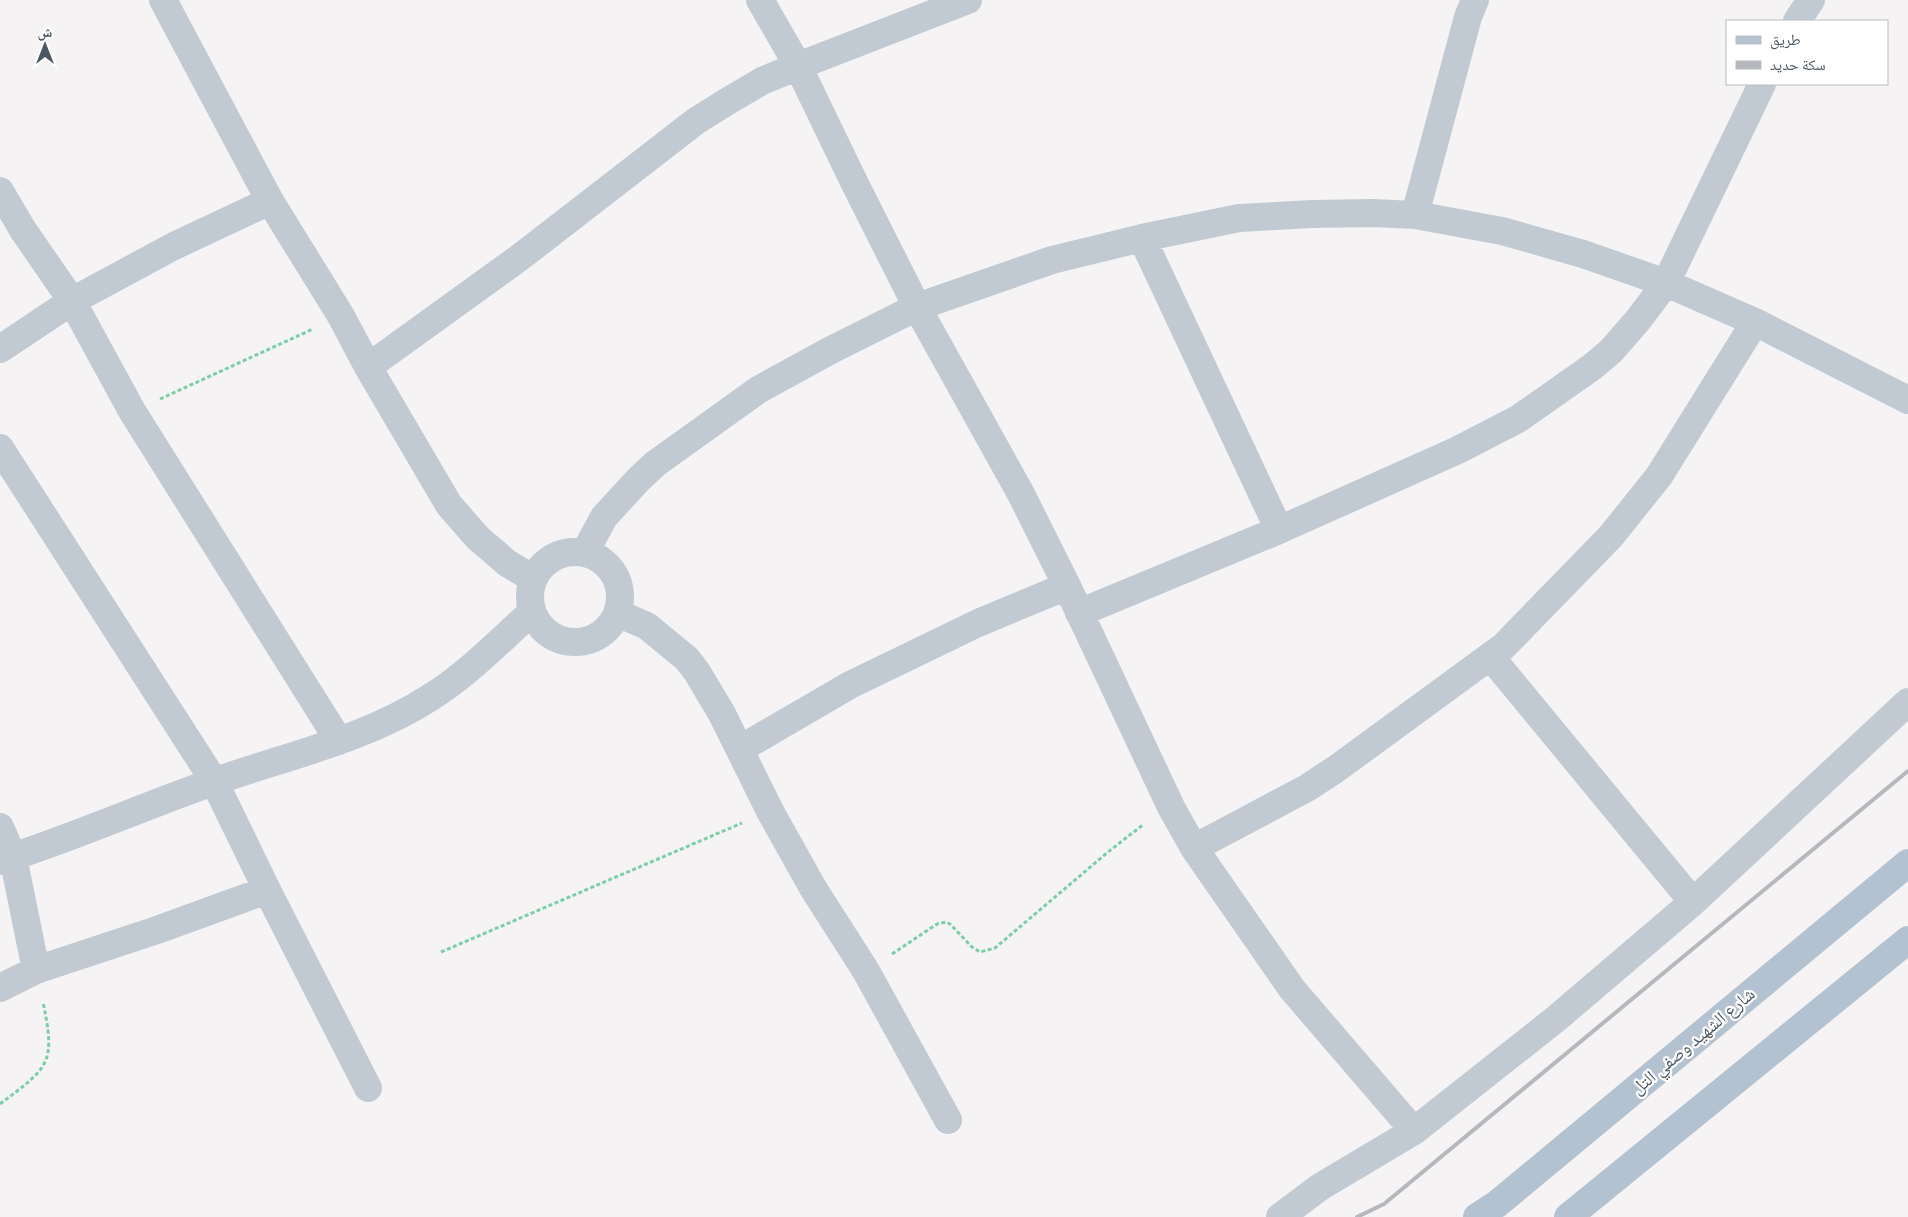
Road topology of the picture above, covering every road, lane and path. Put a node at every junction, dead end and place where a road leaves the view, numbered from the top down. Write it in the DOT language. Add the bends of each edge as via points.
graph roads {
  1 [pos="163,0"];
  2 [pos="760,0"];
  3 [pos="968,0"];
  4 [pos="1475,0"];
  5 [pos="1811,0"];
  6 [pos="1798,20"];
  7 [pos="798,66"];
  8 [pos="1762,85"];
  9 [pos="0,191"];
  10 [pos="270,201"];
  11 [pos="1415,215"];
  12 [pos="1142,238"];
  13 [pos="1666,284"];
  14 [pos="72,301"];
  15 [pos="917,307"];
  16 [pos="341,316"];
  17 [pos="1755,322"];
  18 [pos="0,349"];
  19 [pos="368,367"];
  20 [pos="1908,400"];
  21 [pos="132,412"];
  22 [pos="0,448"];
  23 [pos="1279,530"];
  24 [pos="585,552"];
  25 [pos="532,578"];
  26 [pos="1067,586"];
  27 [pos="532,612"];
  28 [pos="617,613"];
  29 [pos="1080,613"];
  30 [pos="1490,656"];
  31 [pos="1908,702"];
  32 [pos="339,741"];
  33 [pos="740,749"];
  34 [pos="214,781"];
  35 [pos="1171,807"];
  36 [pos="770,811"];
  37 [pos="0,827"];
  38 [pos="1194,848"];
  39 [pos="7,859"];
  40 [pos="1908,864"];
  41 [pos="267,890"];
  42 [pos="1693,902"];
  43 [pos="1908,940"];
  44 [pos="442,952"];
  45 [pos="36,970"];
  46 [pos="866,971"];
  47 [pos="0,988"];
  48 [pos="368,1088"];
  49 [pos="0,1104"];
  50 [pos="948,1120"];
  51 [pos="1414,1131"];
  52 [pos="1280,1217"];
  53 [pos="1478,1217"];
  54 [pos="1568,1217"];
  1 -- 10 [label="street"];
  2 -- 7 [label="street"];
  3 -- 7 [label="street"];
  4 -- 11 [label="street"];
  5 -- 6 [label="street"];
  7 -- 15 [label="street"];
  7 -- 19 [label="street" via="762,81 696,121 519,258"];
  8 -- 13 [label="street"];
  9 -- 14 [label="street" via="22,230"];
  10 -- 14 [label="street" via="174,246"];
  10 -- 16 [label="street"];
  11 -- 12 [label="street" via="1312,214 1239,218"];
  11 -- 13 [label="street" via="1502,231 1583,254"];
  12 -- 15 [label="street" via="1052,260"];
  12 -- 23 [label="street"];
  13 -- 17 [label="street"];
  13 -- 23 [label="street" via="1611,350 1518,419 1458,450"];
  14 -- 18 [label="street"];
  14 -- 21 [label="street"];
  15 -- 24 [label="street" via="758,390 655,464 604,517"];
  15 -- 26 [label="street" via="1021,494"];
  16 -- 19 [label="street"];
  16 -- 21 [label="path"];
  17 -- 20 [label="street"];
  17 -- 30 [label="street" via="1659,476 1611,536 1504,646"];
  19 -- 25 [label="street" via="449,505 507,564"];
  21 -- 32 [label="street"];
  22 -- 34 [label="street"];
  23 -- 29 [label="street"];
  24 -- 25 [label="street" via="565,552 546,561"];
  24 -- 28 [label="street" via="603,561 615,576 620,588"];
  25 -- 27 [label="street" via="529,594"];
  26 -- 29 [label="street"];
  26 -- 33 [label="street" via="978,623 850,685"];
  27 -- 28 [label="street" via="540,626 552,636 568,641 584,641 599,635"];
  27 -- 32 [label="street" via="432,697 396,717"];
  28 -- 33 [label="street" via="647,626 687,659"];
  29 -- 35 [label="street"];
  30 -- 38 [label="street" via="1307,788"];
  30 -- 42 [label="street"];
  31 -- 42 [label="street"];
  32 -- 34 [label="street"];
  33 -- 36 [label="street"];
  34 -- 39 [label="street"];
  34 -- 41 [label="street"];
  35 -- 38 [label="street"];
  35 -- 46 [label="path" via="1130,833 995,948 980,952 946,922"];
  36 -- 44 [label="path"];
  36 -- 46 [label="street" via="813,888"];
  37 -- 39 [label="street"];
  38 -- 51 [label="street" via="1292,989"];
  39 -- 45 [label="street"];
  40 -- 53 [label="main road, شارع الشهيد وصفي التل"];
  41 -- 45 [label="street"];
  41 -- 48 [label="street"];
  42 -- 51 [label="street" via="1556,1018"];
  43 -- 54 [label="main road"];
  45 -- 47 [label="street"];
  45 -- 49 [label="path" via="50,1034 50,1050 44,1067"];
  46 -- 50 [label="street"];
  51 -- 52 [label="street" via="1320,1187"];
}
